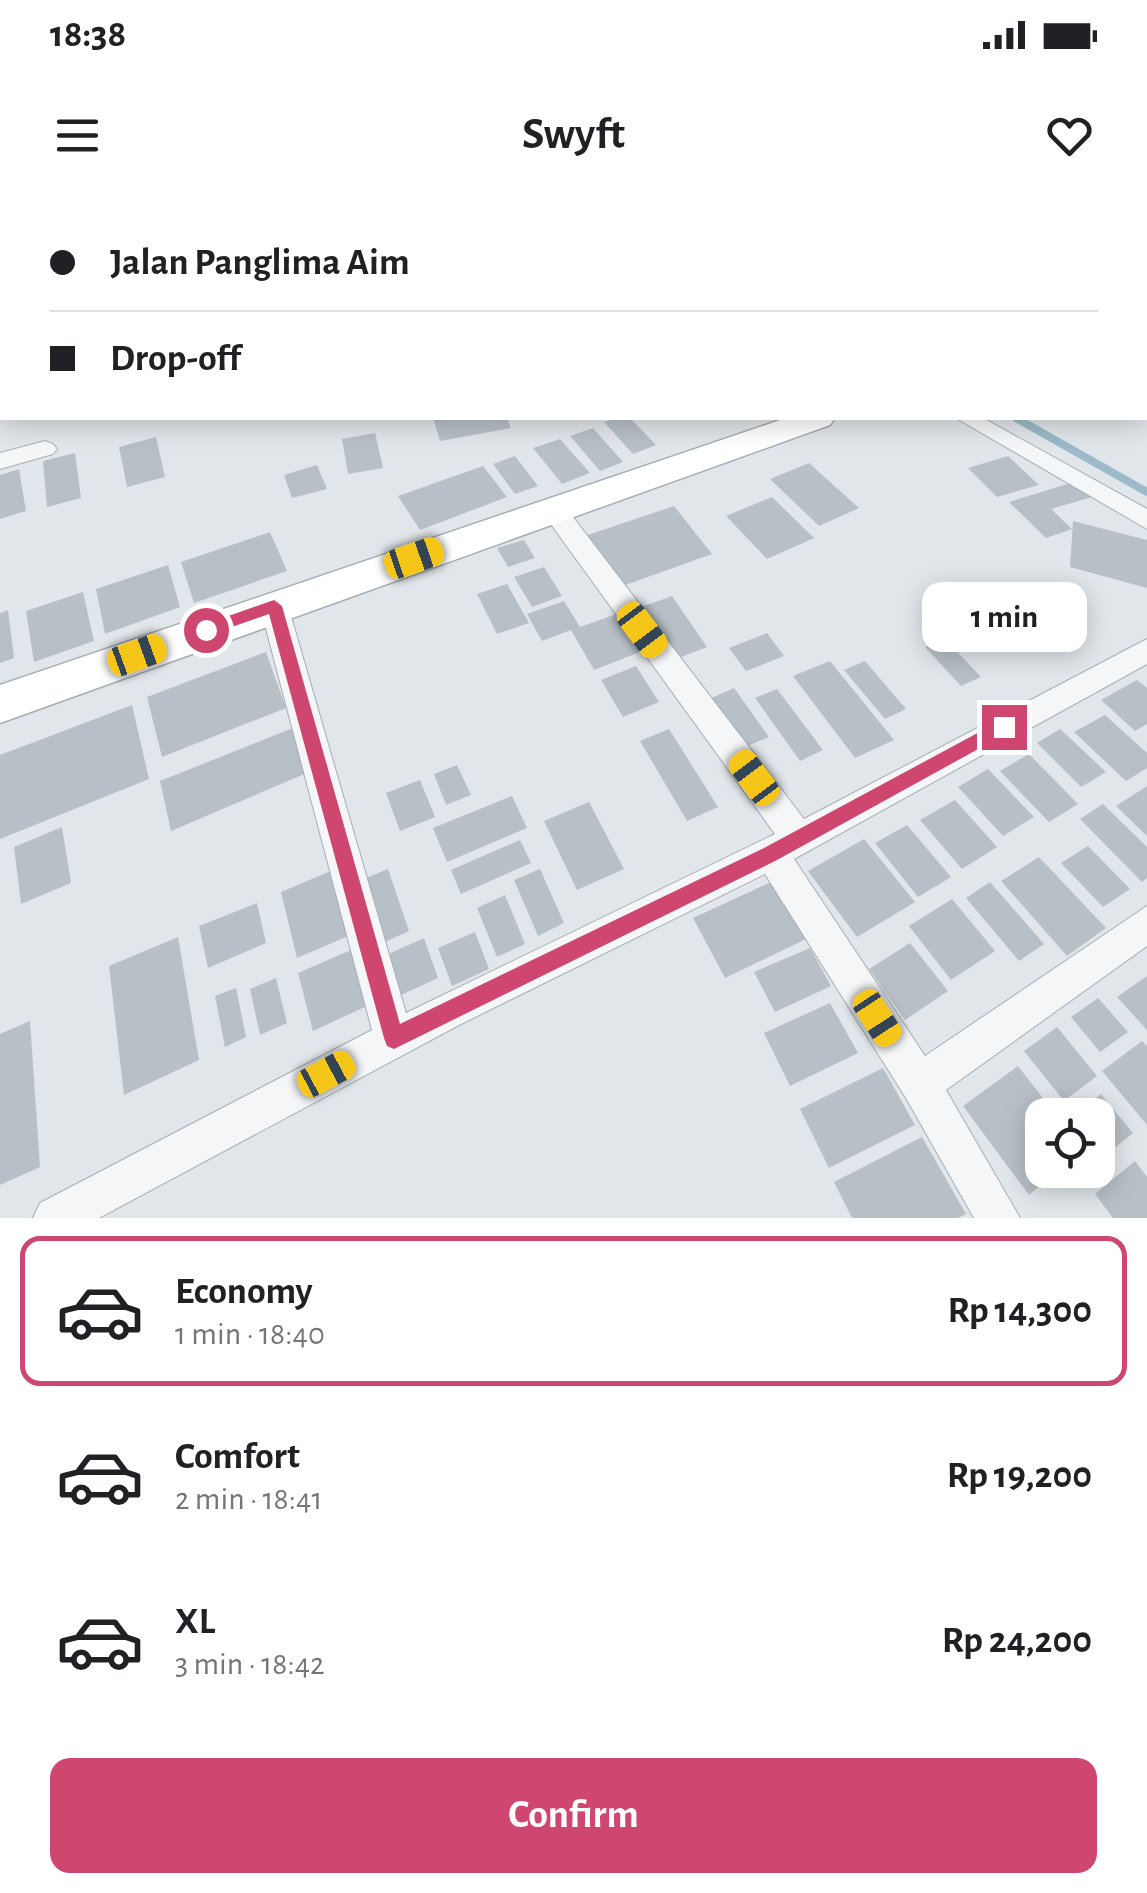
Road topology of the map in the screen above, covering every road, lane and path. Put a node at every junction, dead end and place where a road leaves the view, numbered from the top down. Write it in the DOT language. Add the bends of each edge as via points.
graph roads {
  1 [pos="812,420"];
  2 [pos="972,420"];
  3 [pos="45,449"];
  4 [pos="0,461"];
  5 [pos="554,510"];
  6 [pos="1147,520"];
  7 [pos="274,606"];
  8 [pos="1145,653"];
  9 [pos="0,704"];
  10 [pos="784,846"];
  11 [pos="1147,924"];
  12 [pos="394,1038"];
  13 [pos="920,1084"];
  14 [pos="55,1218"];
  15 [pos="998,1218"];
  1 -- 5 [label="street"];
  2 -- 6 [label="street"];
  3 -- 4 [label="street"];
  5 -- 7 [label="street"];
  5 -- 10 [label="street"];
  7 -- 9 [label="street"];
  7 -- 12 [label="street"];
  8 -- 10 [label="street"];
  10 -- 12 [label="street"];
  10 -- 13 [label="street"];
  11 -- 13 [label="street"];
  12 -- 14 [label="street"];
  13 -- 15 [label="street"];
}
